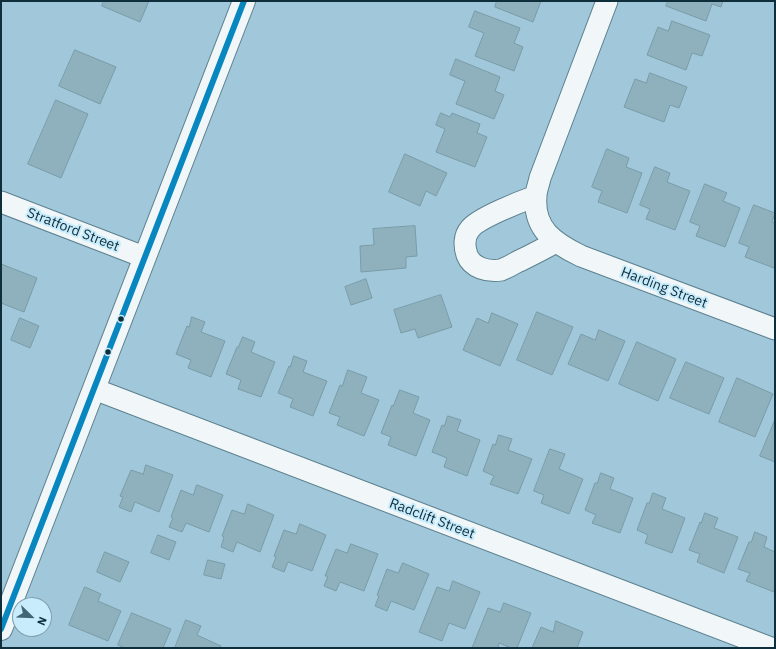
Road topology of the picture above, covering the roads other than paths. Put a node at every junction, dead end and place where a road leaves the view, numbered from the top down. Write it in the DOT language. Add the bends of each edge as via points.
graph roads {
  1 [pos="244,1"];
  2 [pos="607,1"];
  3 [pos="536,196"];
  4 [pos="1,202"];
  5 [pos="556,242"];
  6 [pos="144,257"];
  7 [pos="775,329"];
  8 [pos="94,389"];
  9 [pos="1,629"];
  10 [pos="771,648"];
  1 -- 6 [label="main road"];
  2 -- 3 [label="street, Harding Street" via="540,178"];
  3 -- 5 [label="street, Harding Street" via="536,212 540,222 544,231"];
  3 -- 5 [label="street" via="516,203 471,228 464,247 469,259 475,266 484,269 502,269"];
  4 -- 6 [label="street, Stratford Street"];
  5 -- 7 [label="street, Harding Street" via="581,256"];
  6 -- 8 [label="main road"];
  8 -- 9 [label="main road"];
  8 -- 10 [label="street, Radclift Street"];
}
